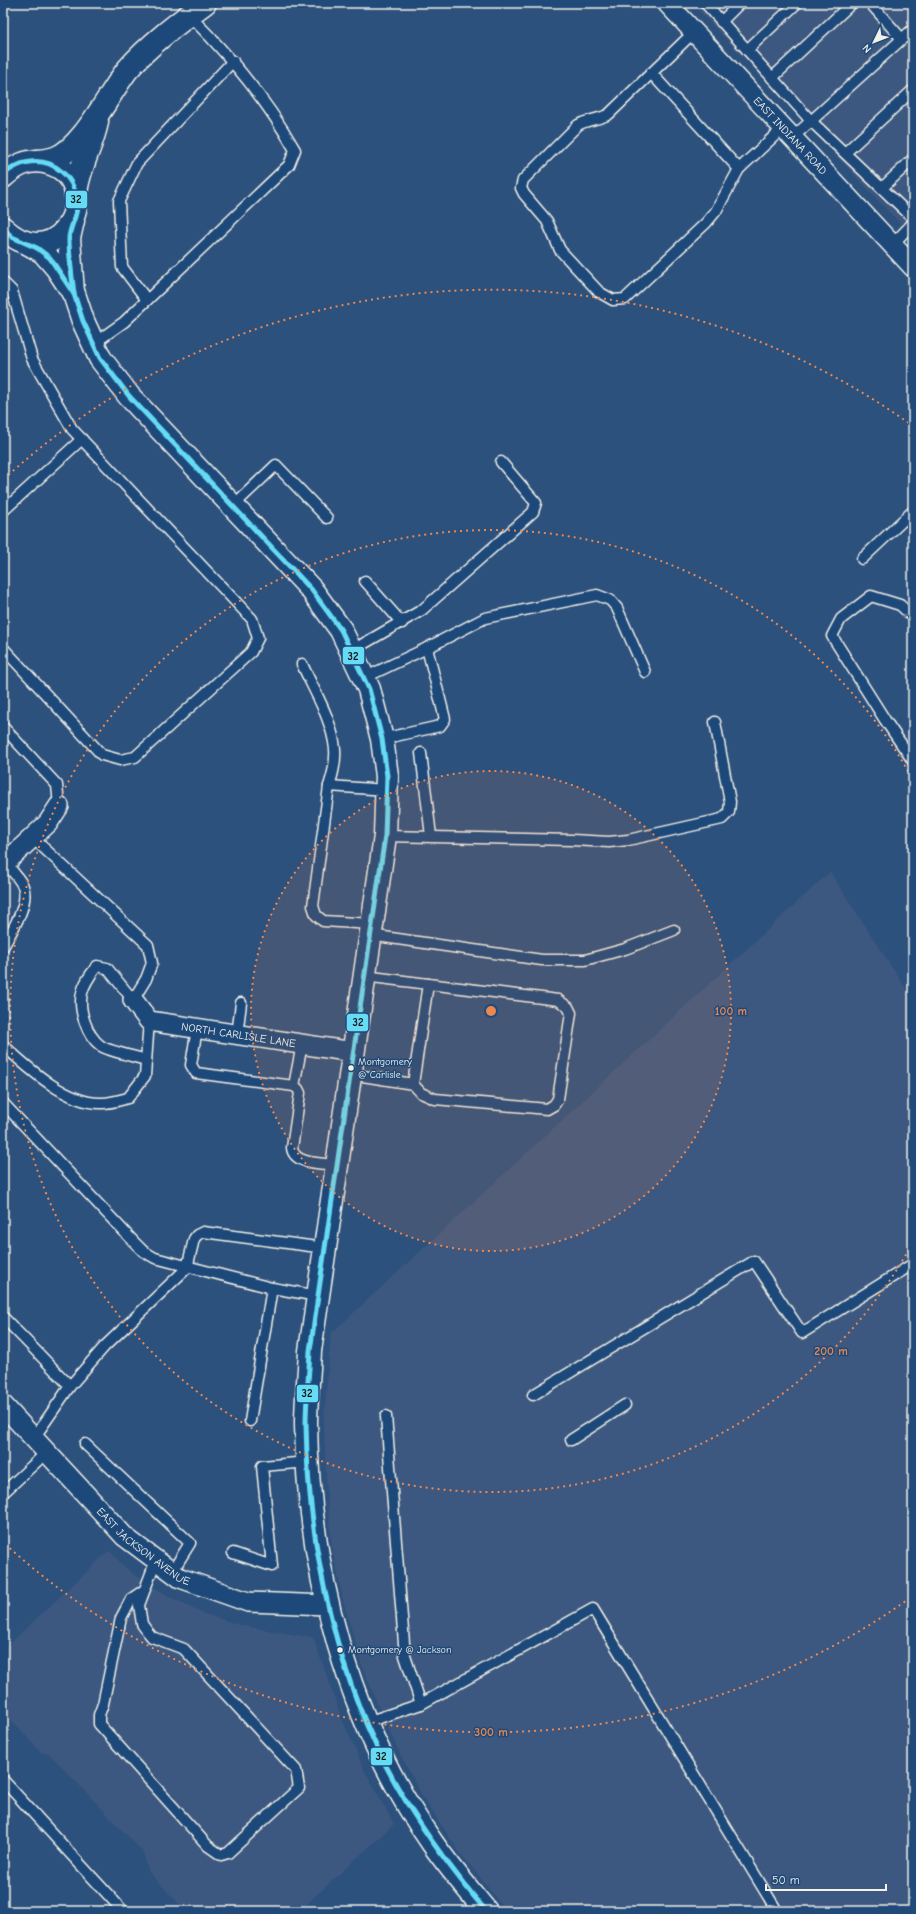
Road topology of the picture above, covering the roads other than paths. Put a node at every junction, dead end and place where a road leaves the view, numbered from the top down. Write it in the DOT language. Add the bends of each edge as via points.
graph roads {
  1 [pos="667,3"];
  2 [pos="704,3"];
  3 [pos="740,3"];
  4 [pos="797,3"];
  5 [pos="852,3"];
  6 [pos="870,3"];
  7 [pos="197,9"];
  8 [pos="721,22"];
  9 [pos="913,29"];
  10 [pos="694,32"];
  11 [pos="902,39"];
  12 [pos="747,50"];
  13 [pos="233,61"];
  14 [pos="651,73"];
  15 [pos="772,78"];
  16 [pos="913,90"];
  17 [pos="98,115"];
  18 [pos="811,121"];
  19 [pos="788,133"];
  20 [pos="846,152"];
  21 [pos="913,159"];
  22 [pos="37,161"];
  23 [pos="739,169"];
  24 [pos="6,173"];
  25 [pos="882,188"];
  26 [pos="76,194"];
  27 [pos="913,218"];
  28 [pos="73,221"];
  29 [pos="913,224"];
  30 [pos="3,228"];
  31 [pos="25,242"];
  32 [pos="892,245"];
  33 [pos="913,267"];
  34 [pos="3,282"];
  35 [pos="74,294"];
  36 [pos="147,300"];
  37 [pos="93,344"];
  38 [pos="82,439"];
  39 [pos="501,462"];
  40 [pos="233,506"];
  41 [pos="3,511"];
  42 [pos="912,513"];
  43 [pos="327,518"];
  44 [pos="862,559"];
  45 [pos="365,581"];
  46 [pos="913,617"];
  47 [pos="402,623"];
  48 [pos="3,648"];
  49 [pos="427,648"];
  50 [pos="351,651"];
  51 [pos="302,664"];
  52 [pos="645,672"];
  53 [pos="364,678"];
  54 [pos="715,722"];
  55 [pos="3,727"];
  56 [pos="382,739"];
  57 [pos="421,753"];
  58 [pos="913,761"];
  59 [pos="329,786"];
  60 [pos="386,790"];
  61 [pos="59,806"];
  62 [pos="385,836"];
  63 [pos="431,836"];
  64 [pos="33,838"];
  65 [pos="4,864"];
  66 [pos="371,929"];
  67 [pos="674,930"];
  68 [pos="3,947"];
  69 [pos="364,976"];
  70 [pos="428,984"];
  71 [pos="133,1000"];
  72 [pos="241,1003"];
  73 [pos="149,1021"];
  74 [pos="197,1028"];
  75 [pos="236,1034"];
  76 [pos="302,1044"];
  77 [pos="3,1045"];
  78 [pos="353,1052"];
  79 [pos="146,1060"];
  80 [pos="350,1074"];
  81 [pos="413,1084"];
  82 [pos="294,1086"];
  83 [pos="3,1103"];
  84 [pos="337,1165"];
  85 [pos="325,1248"];
  86 [pos="913,1264"];
  87 [pos="187,1268"];
  88 [pos="272,1288"];
  89 [pos="318,1296"];
  90 [pos="3,1317"];
  91 [pos="70,1386"];
  92 [pos="533,1395"];
  93 [pos="3,1404"];
  94 [pos="625,1405"];
  95 [pos="386,1416"];
  96 [pos="250,1421"];
  97 [pos="34,1438"];
  98 [pos="572,1440"];
  99 [pos="85,1444"];
  100 [pos="47,1452"];
  101 [pos="308,1462"];
  102 [pos="3,1492"];
  103 [pos="233,1553"];
  104 [pos="156,1560"];
  105 [pos="172,1572"];
  106 [pos="143,1591"];
  107 [pos="327,1605"];
  108 [pos="421,1704"];
  109 [pos="367,1722"];
  110 [pos="3,1780"];
  111 [pos="123,1911"];
  112 [pos="486,1911"];
  113 [pos="776,1911"];
  1 -- 10 [label="street, EAST INDIANA ROAD"];
  2 -- 8 [label="lane"];
  3 -- 8 [label="lane"];
  4 -- 12 [label="lane"];
  5 -- 15 [label="lane"];
  6 -- 11 [label="lane"];
  7 -- 13 [label="lane"];
  7 -- 17 [label="main road" via="167,32 129,69"];
  8 -- 12 [label="lane"];
  9 -- 11 [label="lane"];
  10 -- 14 [label="lane"];
  10 -- 19 [label="street, EAST INDIANA ROAD"];
  11 -- 18 [label="lane"];
  12 -- 15 [label="lane"];
  13 -- 36 [label="lane" via="136,163 120,201 122,267"];
  13 -- 36 [label="lane" via="252,84 295,150 288,165"];
  14 -- 23 [label="lane"];
  14 -- 23 [label="lane" via="609,114 602,118 588,119 578,125 523,180 521,188 524,194 547,221 560,250 599,292 613,300 625,299 711,217"];
  15 -- 18 [label="lane"];
  16 -- 20 [label="lane"];
  17 -- 22 [label="main road" via="68,151 55,158"];
  17 -- 26 [label="main road"];
  18 -- 19 [label="lane"];
  18 -- 20 [label="lane"];
  19 -- 23 [label="lane"];
  19 -- 32 [label="street, EAST INDIANA ROAD"];
  20 -- 25 [label="lane"];
  21 -- 25 [label="lane"];
  22 -- 24 [label="main road" via="24,163"];
  22 -- 26 [label="main road" via="61,170 71,181"];
  25 -- 27 [label="lane"];
  26 -- 28 [label="main road" via="77,208"];
  28 -- 31 [label="main road" via="53,240 39,244"];
  28 -- 35 [label="main road" via="69,238"];
  29 -- 32 [label="lane"];
  30 -- 31 [label="main road" via="12,237"];
  31 -- 35 [label="main road" via="50,258"];
  32 -- 33 [label="street, EAST INDIANA ROAD"];
  34 -- 38 [label="lane" via="12,290 32,359 72,428"];
  35 -- 37 [label="main road"];
  36 -- 37 [label="lane" via="124,322"];
  37 -- 40 [label="main road" via="100,358 129,396"];
  38 -- 41 [label="lane"];
  38 -- 48 [label="lane" via="252,619 258,638 251,652 135,757 120,760 102,755"];
  39 -- 47 [label="lane" via="536,503 533,512 422,610"];
  40 -- 43 [label="lane" via="276,465"];
  40 -- 50 [label="main road" via="311,589 341,630"];
  42 -- 44 [label="lane"];
  45 -- 47 [label="lane"];
  46 -- 58 [label="lane" via="900,605 871,596 841,619 832,636"];
  47 -- 50 [label="lane"];
  49 -- 52 [label="lane" via="485,618 597,595 610,600 617,608"];
  49 -- 53 [label="lane"];
  49 -- 56 [label="lane" via="445,720 440,726"];
  50 -- 53 [label="main road"];
  51 -- 59 [label="lane" via="322,708 335,749 334,769"];
  53 -- 56 [label="main road"];
  54 -- 63 [label="lane" via="730,802 729,812 722,818 609,842"];
  55 -- 61 [label="lane" via="57,785"];
  56 -- 60 [label="main road" via="387,776"];
  57 -- 63 [label="lane"];
  59 -- 60 [label="lane"];
  59 -- 66 [label="lane" via="313,906 316,915 323,921"];
  60 -- 62 [label="main road"];
  61 -- 64 [label="street" via="48,823"];
  62 -- 63 [label="lane"];
  62 -- 66 [label="main road"];
  64 -- 65 [label="street"];
  64 -- 71 [label="lane" via="148,945 152,963"];
  65 -- 68 [label="lane" via="22,885 24,895 20,915"];
  66 -- 67 [label="lane" via="542,960 585,960 625,949"];
  66 -- 69 [label="main road"];
  69 -- 70 [label="lane"];
  69 -- 78 [label="main road"];
  70 -- 81 [label="lane"];
  70 -- 81 [label="lane" via="563,1002 571,1013 558,1099 547,1109 435,1099 420,1093"];
  71 -- 73 [label="street"];
  71 -- 79 [label="lane" via="107,968 97,966 89,976 82,993 81,1011 90,1032 102,1047"];
  72 -- 75 [label="lane"];
  73 -- 74 [label="street, NORTH CARLISLE LANE"];
  73 -- 79 [label="lane"];
  74 -- 75 [label="street, NORTH CARLISLE LANE"];
  74 -- 82 [label="lane" via="191,1064 196,1073"];
  75 -- 76 [label="street, NORTH CARLISLE LANE"];
  76 -- 78 [label="street, NORTH CARLISLE LANE"];
  76 -- 82 [label="lane"];
  77 -- 79 [label="lane" via="36,1075 74,1097 103,1103 128,1098 145,1076"];
  78 -- 80 [label="main road"];
  80 -- 81 [label="lane"];
  80 -- 84 [label="main road"];
  82 -- 84 [label="lane" via="300,1092 293,1154 299,1160"];
  83 -- 87 [label="lane" via="142,1251"];
  84 -- 85 [label="main road"];
  85 -- 87 [label="lane" via="203,1232 194,1239"];
  85 -- 89 [label="main road"];
  86 -- 92 [label="lane" via="802,1333 754,1261"];
  87 -- 88 [label="lane"];
  87 -- 91 [label="lane" via="105,1346"];
  88 -- 89 [label="lane"];
  88 -- 96 [label="lane"];
  89 -- 101 [label="main road" via="310,1359 306,1423"];
  90 -- 91 [label="lane"];
  91 -- 97 [label="lane"];
  93 -- 97 [label="street, EAST JACKSON AVENUE"];
  94 -- 98 [label="lane"];
  95 -- 108 [label="lane" via="405,1656"];
  97 -- 100 [label="street, EAST JACKSON AVENUE"];
  99 -- 105 [label="lane" via="190,1543"];
  100 -- 102 [label="lane"];
  100 -- 104 [label="street, EAST JACKSON AVENUE" via="125,1537"];
  101 -- 103 [label="lane" via="262,1466 272,1566"];
  101 -- 107 [label="main road" via="310,1496"];
  104 -- 105 [label="street, EAST JACKSON AVENUE"];
  104 -- 106 [label="lane"];
  105 -- 107 [label="street, EAST JACKSON AVENUE" via="180,1578 248,1602"];
  106 -- 106 [label="lane" via="139,1604 142,1624 152,1637 184,1649 296,1770 299,1788 228,1853 221,1855 208,1846 99,1724 122,1618 131,1598"];
  107 -- 109 [label="main road" via="354,1695"];
  108 -- 109 [label="lane"];
  108 -- 113 [label="lane" via="593,1609"];
  109 -- 112 [label="main road" via="398,1787 433,1844"];
  110 -- 111 [label="lane"];
}
